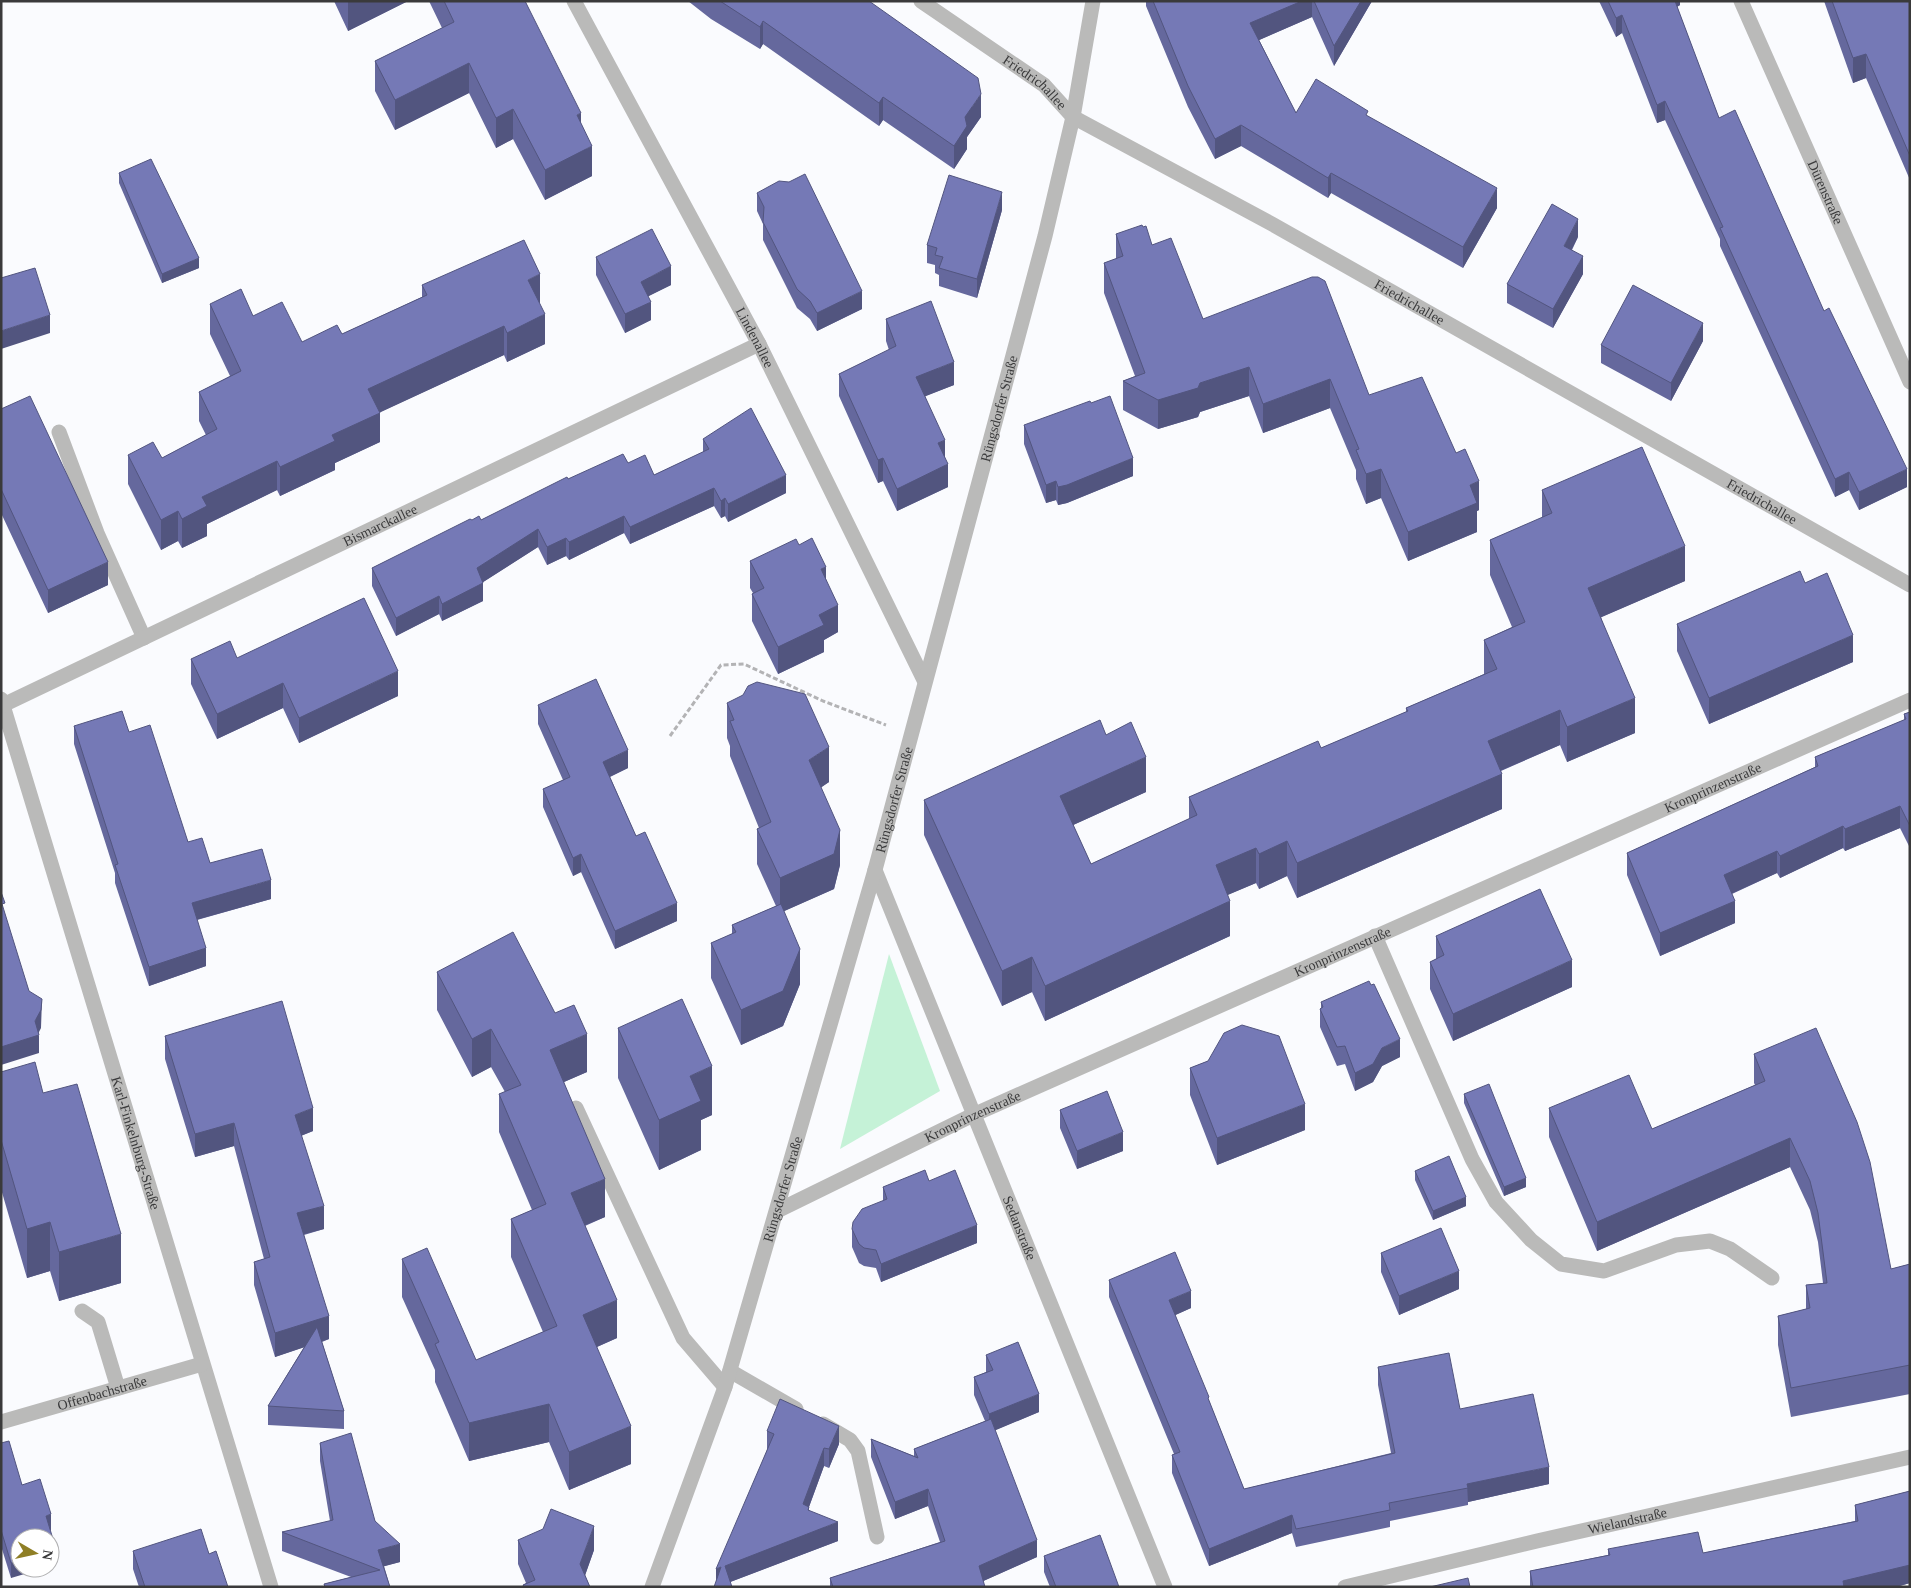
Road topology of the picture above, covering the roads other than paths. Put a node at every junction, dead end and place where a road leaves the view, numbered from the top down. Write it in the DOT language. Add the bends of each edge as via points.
graph roads {
  1 [pos="574,1"];
  2 [pos="921,1"];
  3 [pos="1093,1"];
  4 [pos="1741,1"];
  5 [pos="1073,117"];
  6 [pos="759,344"];
  7 [pos="1910,382"];
  8 [pos="59,432"];
  9 [pos="1910,585"];
  10 [pos="144,638"];
  11 [pos="924,680"];
  12 [pos="1910,700"];
  13 [pos="2,703"];
  14 [pos="875,870"];
  15 [pos="1376,936"];
  16 [pos="576,1108"];
  17 [pos="973,1115"];
  18 [pos="778,1210"];
  19 [pos="1772,1278"];
  20 [pos="82,1311"];
  21 [pos="202,1364"];
  22 [pos="730,1371"];
  23 [pos="725,1387"];
  24 [pos="118,1388"];
  25 [pos="1,1422"];
  26 [pos="1910,1457"];
  27 [pos="877,1537"];
  28 [pos="271,1587"];
  29 [pos="652,1587"];
  30 [pos="1165,1587"];
  31 [pos="1345,1587"];
  1 -- 6 [label="street, Lindenallee"];
  2 -- 5 [label="street, Friedrichallee" via="1044,85"];
  3 -- 5 [label="street, Rüngsdorfer Straße"];
  4 -- 7 [label="street, Dürenstraße"];
  5 -- 9 [label="street, Friedrichallee" via="1272,224"];
  5 -- 11 [label="street, Rüngsdorfer Straße" via="1043,245"];
  6 -- 10 [label="street, Bismarckallee"];
  6 -- 11 [label="street, Lindenallee"];
  8 -- 10 [label="street" via="97,533"];
  10 -- 13 [label="street, Bismarckallee"];
  11 -- 14 [label="street, Rüngsdorfer Straße"];
  12 -- 15 [label="street, Kronprinzenstraße"];
  13 -- 21 [label="street, Karl-Finkelnburg-Straße"];
  14 -- 17 [label="street, Sedanstraße"];
  14 -- 18 [label="street, Rüngsdorfer Straße"];
  15 -- 17 [label="street, Kronprinzenstraße"];
  15 -- 19 [label="street" via="1472,1159 1496,1202 1531,1240 1561,1264 1604,1271 1676,1245 1710,1241 1730,1249"];
  16 -- 23 [label="street" via="683,1338"];
  17 -- 18 [label="street, Kronprinzenstraße"];
  17 -- 30 [label="street, Sedanstraße"];
  18 -- 22 [label="street, Rüngsdorfer Straße"];
  20 -- 24 [label="street" via="98,1322"];
  21 -- 24 [label="street, Offenbachstraße"];
  21 -- 28 [label="street, Karl-Finkelnburg-Straße"];
  22 -- 23 [label="street, Rüngsdorfer Straße"];
  22 -- 27 [label="street" via="850,1440 858,1451"];
  23 -- 29 [label="street, Rüngsdorfer Straße"];
  24 -- 25 [label="street, Offenbachstraße"];
  26 -- 31 [label="street, Wielandstraße" via="1537,1540"];
}
